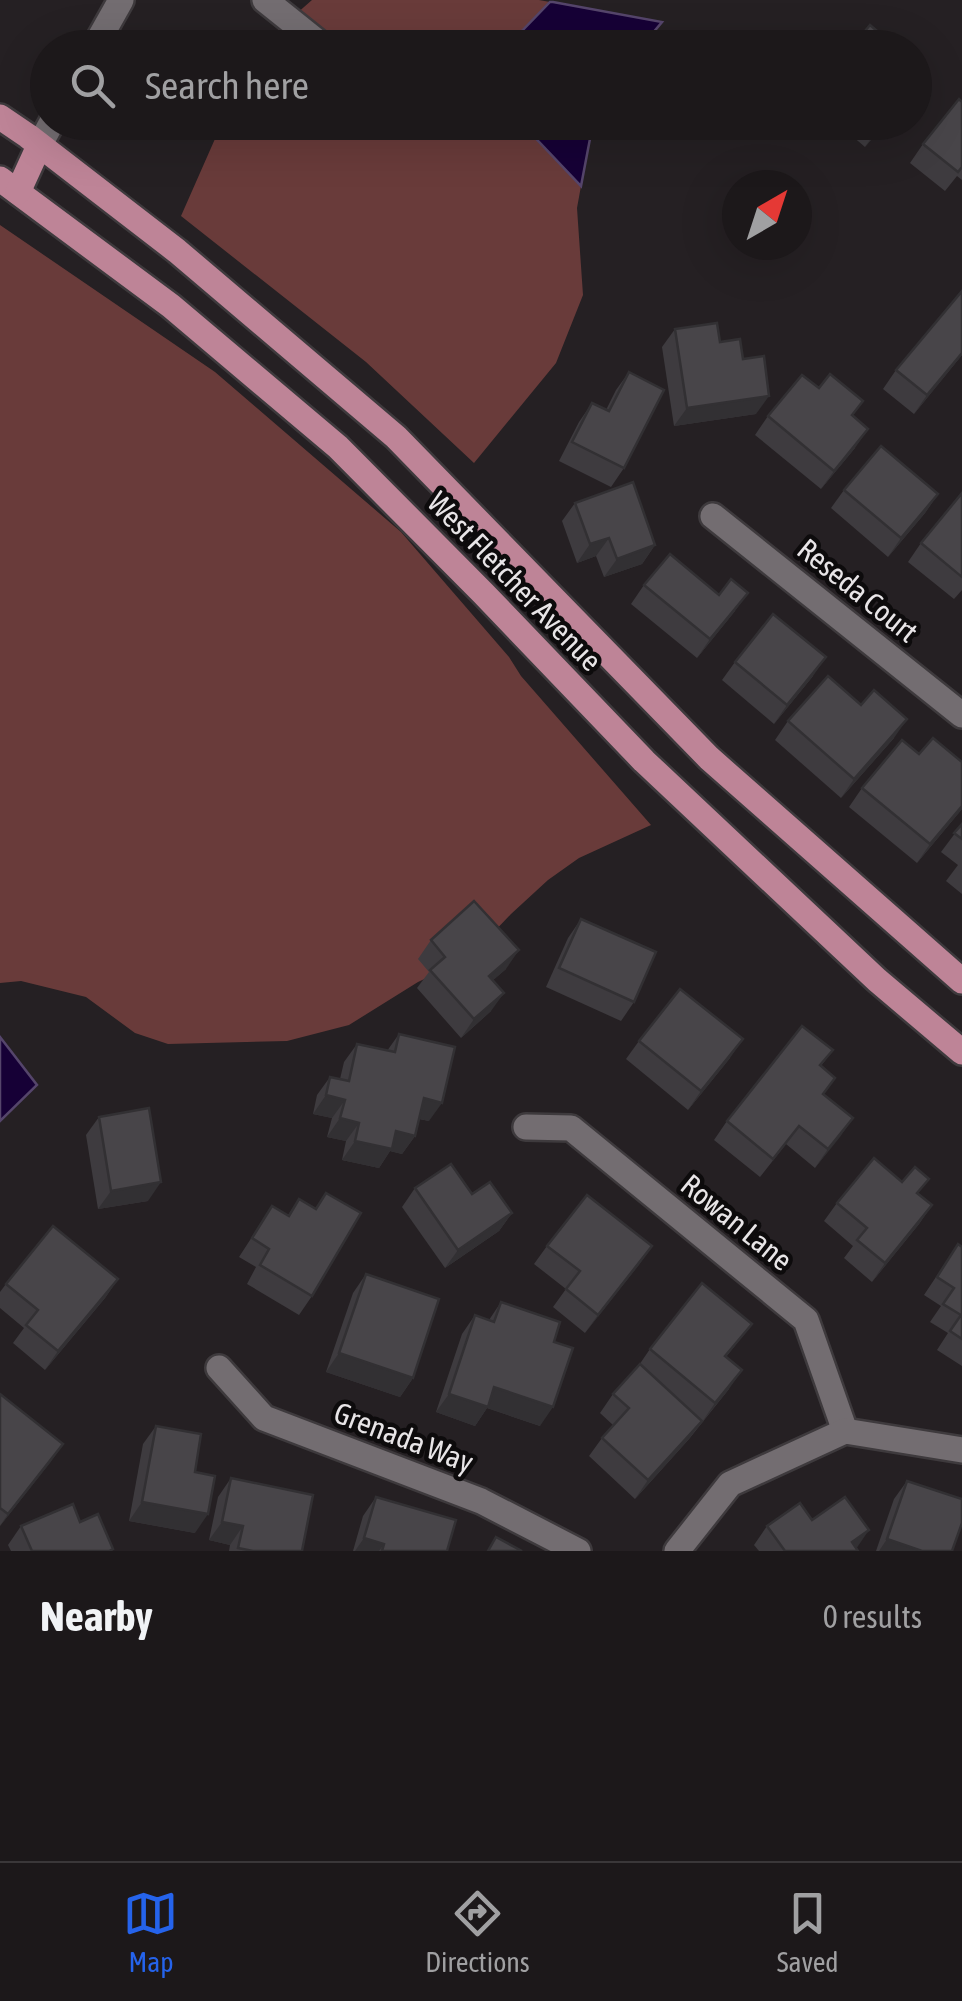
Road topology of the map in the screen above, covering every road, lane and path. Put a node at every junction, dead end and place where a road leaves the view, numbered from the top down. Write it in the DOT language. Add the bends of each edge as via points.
graph roads {
  1 [pos="121,0"];
  2 [pos="265,0"];
  3 [pos="104,30"];
  4 [pos="302,30"];
  5 [pos="0,118"];
  6 [pos="30,138"];
  7 [pos="32,140"];
  8 [pos="42,140"];
  9 [pos="39,146"];
  10 [pos="9,185"];
  11 [pos="713,516"];
  12 [pos="962,715"];
  13 [pos="962,981"];
  14 [pos="962,1052"];
  15 [pos="526,1127"];
  16 [pos="220,1368"];
  17 [pos="845,1431"];
  18 [pos="962,1450"];
  19 [pos="578,1551"];
  20 [pos="677,1551"];
  1 -- 3 [label="street"];
  2 -- 4 [label="street"];
  5 -- 6 [label="main road, West Fletcher Avenue"];
  7 -- 9 [label="main road, West Fletcher Avenue"];
  8 -- 9 [label="street"];
  9 -- 10 [label="main road"];
  9 -- 13 [label="main road, West Fletcher Avenue" via="177,251 396,437 709,758"];
  10 -- 14 [label="main road, West Fletcher Avenue" via="172,306 338,447 644,761"];
  11 -- 12 [label="street, Reseda Court"];
  15 -- 17 [label="street, Rowan Lane" via="571,1128 806,1320"];
  16 -- 19 [label="street, Grenada Way" via="264,1418 481,1501"];
  17 -- 18 [label="street"];
  17 -- 20 [label="street" via="730,1484"];
}
